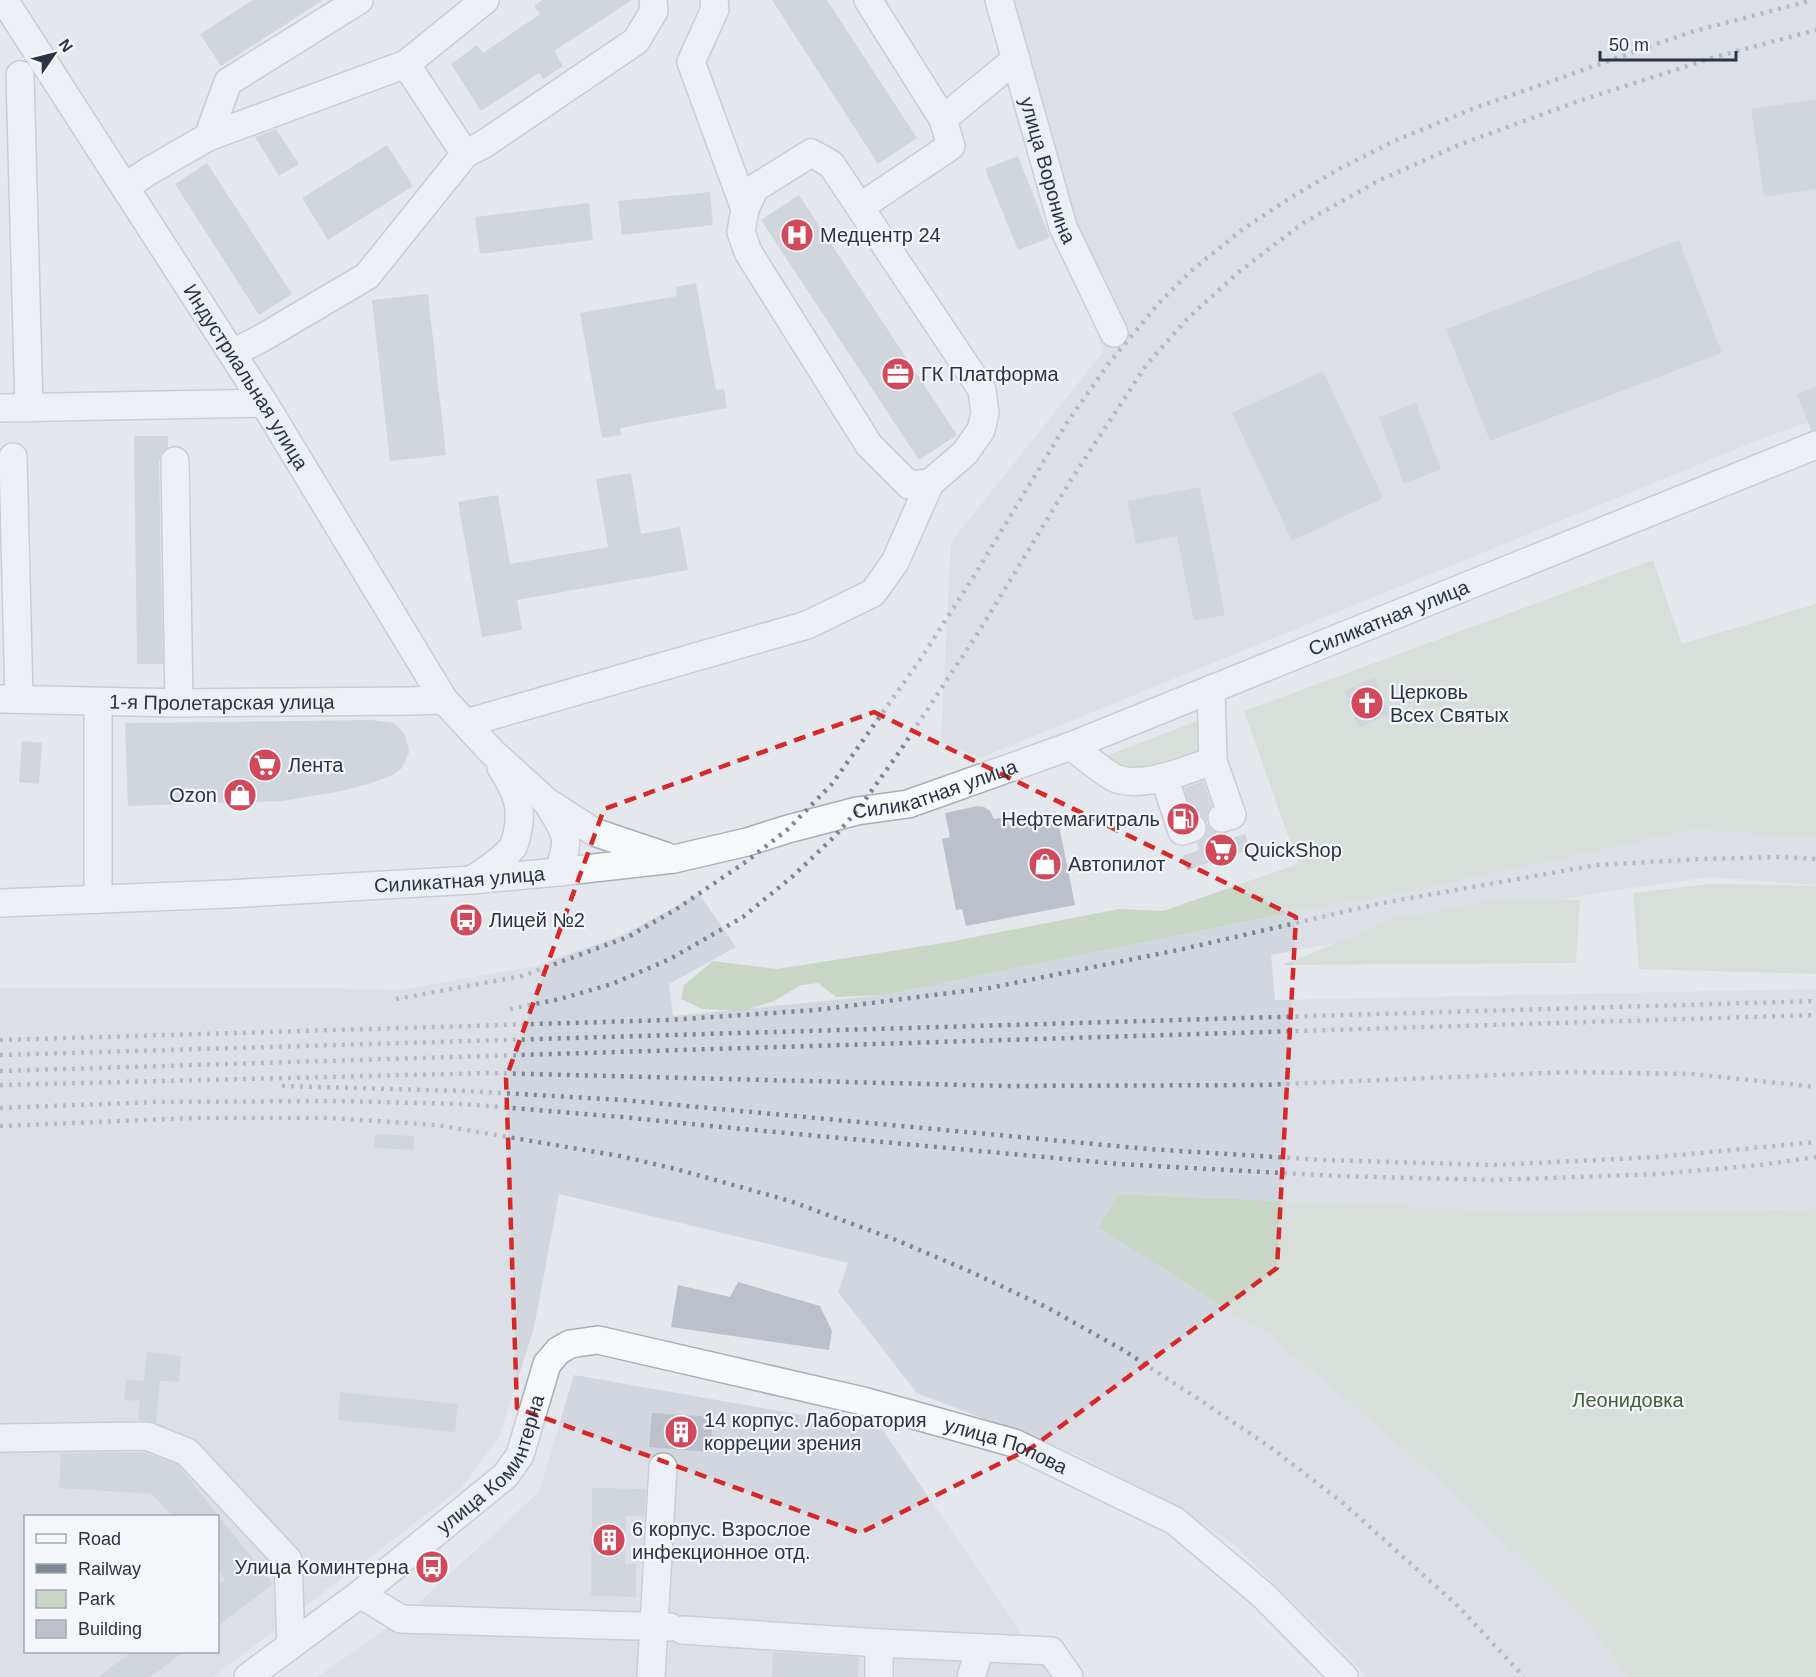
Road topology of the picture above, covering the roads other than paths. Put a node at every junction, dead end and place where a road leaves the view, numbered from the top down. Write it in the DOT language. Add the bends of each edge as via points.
graph roads {
  1 [pos="4,0"];
  2 [pos="359,0"];
  3 [pos="485,0"];
  4 [pos="653,0"];
  5 [pos="714,0"];
  6 [pos="868,0"];
  7 [pos="999,0"];
  8 [pos="1016,59"];
  9 [pos="406,64"];
  10 [pos="47,66"];
  11 [pos="10,76"];
  12 [pos="943,119"];
  13 [pos="208,137"];
  14 [pos="465,154"];
  15 [pos="125,187"];
  16 [pos="860,207"];
  17 [pos="745,208"];
  18 [pos="1114,333"];
  19 [pos="233,353"];
  20 [pos="264,403"];
  21 [pos="0,408"];
  22 [pos="29,408"];
  23 [pos="1816,445"];
  24 [pos="13,457"];
  25 [pos="175,461"];
  26 [pos="930,483"];
  27 [pos="1211,689"];
  28 [pos="9,699"];
  29 [pos="444,700"];
  30 [pos="98,702"];
  31 [pos="179,703"];
  32 [pos="466,723"];
  33 [pos="1071,746"];
  34 [pos="491,751"];
  35 [pos="546,801"];
  36 [pos="674,859"];
  37 [pos="558,872"];
  38 [pos="472,880"];
  39 [pos="98,899"];
  40 [pos="0,903"];
  41 [pos="570,1344"];
  42 [pos="0,1438"];
  43 [pos="663,1467"];
  44 [pos="367,1601"];
  45 [pos="669,1628"];
  46 [pos="879,1643"];
  47 [pos="295,1647"];
  48 [pos="980,1648"];
  49 [pos="248,1677"];
  50 [pos="651,1677"];
  51 [pos="879,1677"];
  52 [pos="970,1677"];
  53 [pos="1069,1677"];
  54 [pos="1344,1677"];
  1 -- 10 [label="street, Индустриальная улица"];
  2 -- 13 [label="street" via="228,82"];
  3 -- 9 [label="street"];
  4 -- 14 [label="street" via="654,11 636,41"];
  5 -- 17 [label="street" via="715,9 691,62"];
  6 -- 12 [label="street"];
  7 -- 8 [label="street, улица Воронина"];
  8 -- 12 [label="street"];
  8 -- 18 [label="street, улица Воронина" via="1063,227"];
  9 -- 13 [label="street"];
  9 -- 14 [label="street"];
  10 -- 11 [label="street"];
  10 -- 15 [label="street, Индустриальная улица"];
  11 -- 22 [label="street"];
  12 -- 16 [label="street" via="951,146"];
  13 -- 15 [label="street"];
  14 -- 19 [label="street" via="367,276"];
  15 -- 19 [label="street, Индустриальная улица"];
  16 -- 17 [label="street" via="831,164 811,153 755,188"];
  16 -- 26 [label="street" via="982,390 985,413 981,430 965,453"];
  17 -- 26 [label="street" via="741,232 748,252 869,445 909,485"];
  19 -- 20 [label="street, Индустриальная улица"];
  20 -- 22 [label="street"];
  20 -- 29 [label="street, Индустриальная улица"];
  21 -- 22 [label="street"];
  23 -- 27 [label="street, Силикатная улица"];
  24 -- 28 [label="street"];
  25 -- 31 [label="street"];
  26 -- 32 [label="street" via="895,562 873,593 807,625"];
  27 -- 33 [label="street, Силикатная улица"];
  27 -- 33 [label="street" via="1217,788 1177,801 1133,781 1116,778"];
  28 -- 30 [label="street, 1-я Пролетарская улица"];
  29 -- 31 [label="street, 1-я Пролетарская улица"];
  29 -- 32 [label="street, Индустриальная улица"];
  30 -- 31 [label="street, 1-я Пролетарская улица"];
  30 -- 39 [label="street"];
  32 -- 34 [label="street, Индустриальная улица"];
  33 -- 36 [label="street, Силикатная улица" via="908,804 838,816"];
  34 -- 35 [label="street, Индустриальная улица"];
  34 -- 38 [label="street, Индустриальная улица" via="520,806 519,829 514,845"];
  35 -- 36 [label="street, Индустриальная улица" via="594,832"];
  35 -- 37 [label="street, Индустриальная улица" via="566,837"];
  36 -- 37 [label="street, Силикатная улица"];
  37 -- 38 [label="street, Силикатная улица"];
  38 -- 39 [label="street, Силикатная улица"];
  39 -- 40 [label="street, Силикатная улица"];
  41 -- 44 [label="street, улица Коминтерна" via="547,1364 520,1455 505,1476"];
  41 -- 54 [label="street, улица Попова" via="598,1341 863,1401 1014,1443 1175,1521 1264,1596"];
  42 -- 47 [label="street" via="147,1436 187,1452 288,1560"];
  43 -- 45 [label="street"];
  44 -- 45 [label="street" via="401,1619"];
  44 -- 47 [label="street, улица Коминтерна"];
  45 -- 46 [label="street"];
  45 -- 50 [label="street"];
  46 -- 48 [label="street"];
  46 -- 51 [label="street"];
  47 -- 49 [label="street, улица Коминтерна"];
  48 -- 52 [label="street"];
  48 -- 53 [label="street" via="1051,1651"];
}
